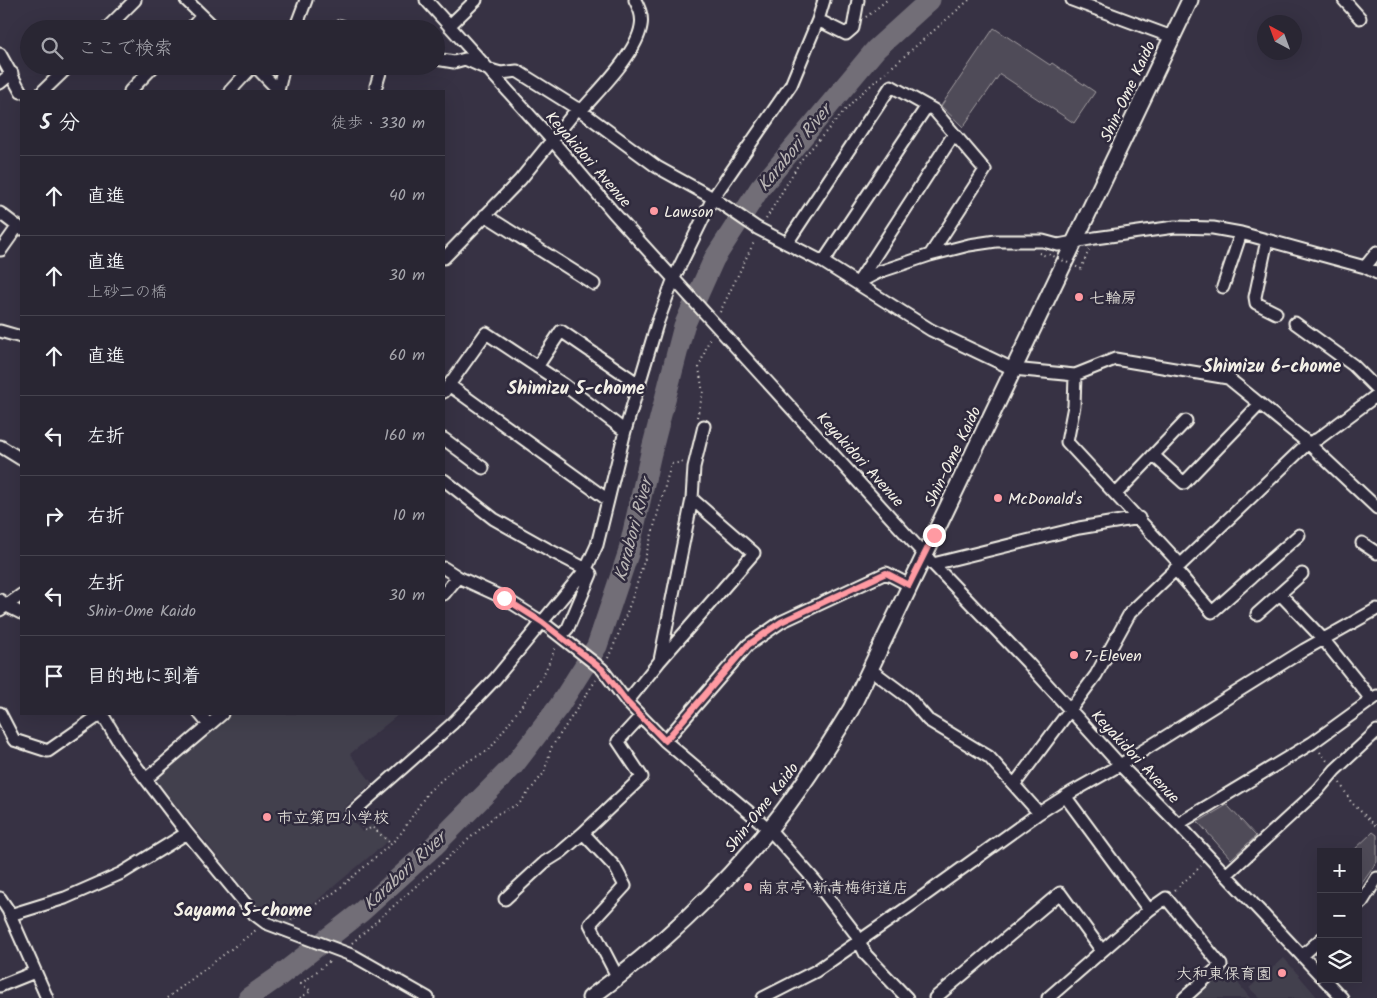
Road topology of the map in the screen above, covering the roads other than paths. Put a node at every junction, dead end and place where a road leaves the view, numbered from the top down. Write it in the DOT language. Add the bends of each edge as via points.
graph roads {
  1 [pos="135,0"];
  2 [pos="186,0"];
  3 [pos="306,0"];
  4 [pos="426,0"];
  5 [pos="476,0"];
  6 [pos="635,0"];
  7 [pos="824,0"];
  8 [pos="858,0"];
  9 [pos="1072,0"];
  10 [pos="1190,0"];
  11 [pos="1344,0"];
  12 [pos="202,16"];
  13 [pos="1360,18"];
  14 [pos="115,20"];
  15 [pos="198,20"];
  16 [pos="206,20"];
  17 [pos="298,20"];
  18 [pos="444,20"];
  19 [pos="818,20"];
  20 [pos="445,21"];
  21 [pos="449,26"];
  22 [pos="1172,37"];
  23 [pos="0,54"];
  24 [pos="445,60"];
  25 [pos="487,69"];
  26 [pos="12,72"];
  27 [pos="59,75"];
  28 [pos="145,75"];
  29 [pos="245,75"];
  30 [pos="263,75"];
  31 [pos="282,75"];
  32 [pos="379,75"];
  33 [pos="0,83"];
  34 [pos="376,86"];
  35 [pos="20,90"];
  36 [pos="44,90"];
  37 [pos="131,90"];
  38 [pos="231,90"];
  39 [pos="277,90"];
  40 [pos="278,90"];
  41 [pos="927,106"];
  42 [pos="580,110"];
  43 [pos="954,134"];
  44 [pos="552,140"];
  45 [pos="714,199"];
  46 [pos="0,213"];
  47 [pos="485,215"];
  48 [pos="20,227"];
  49 [pos="1241,232"];
  50 [pos="1267,240"];
  51 [pos="787,243"];
  52 [pos="1074,243"];
  53 [pos="0,250"];
  54 [pos="1377,252"];
  55 [pos="930,256"];
  56 [pos="445,257"];
  57 [pos="823,262"];
  58 [pos="1365,267"];
  59 [pos="1377,273"];
  60 [pos="676,281"];
  61 [pos="858,283"];
  62 [pos="594,284"];
  63 [pos="1223,287"];
  64 [pos="1276,313"];
  65 [pos="1295,323"];
  66 [pos="0,331"];
  67 [pos="20,337"];
  68 [pos="537,367"];
  69 [pos="1013,369"];
  70 [pos="1075,375"];
  71 [pos="640,386"];
  72 [pos="446,388"];
  73 [pos="1377,389"];
  74 [pos="1377,395"];
  75 [pos="1259,405"];
  76 [pos="1186,422"];
  77 [pos="700,423"];
  78 [pos="625,432"];
  79 [pos="445,440"];
  80 [pos="1308,443"];
  81 [pos="0,446"];
  82 [pos="1154,455"];
  83 [pos="20,458"];
  84 [pos="484,468"];
  85 [pos="445,481"];
  86 [pos="1116,494"];
  87 [pos="692,499"];
  88 [pos="608,500"];
  89 [pos="1377,508"];
  90 [pos="1139,518"];
  91 [pos="1299,536"];
  92 [pos="1362,543"];
  93 [pos="1377,553"];
  94 [pos="929,559"];
  95 [pos="1178,566"];
  96 [pos="445,569"];
  97 [pos="586,569"];
  98 [pos="1302,574"];
  99 [pos="458,577"];
  100 [pos="909,585"];
  101 [pos="445,593"];
  102 [pos="1280,594"];
  103 [pos="20,596"];
  104 [pos="2,605"];
  105 [pos="1377,609"];
  106 [pos="20,613"];
  107 [pos="1257,614"];
  108 [pos="542,622"];
  109 [pos="563,637"];
  110 [pos="1323,639"];
  111 [pos="659,662"];
  112 [pos="870,668"];
  113 [pos="1374,698"];
  114 [pos="627,702"];
  115 [pos="1070,709"];
  116 [pos="0,714"];
  117 [pos="101,715"];
  118 [pos="103,715"];
  119 [pos="201,715"];
  120 [pos="221,715"];
  121 [pos="640,716"];
  122 [pos="209,725"];
  123 [pos="1377,731"];
  124 [pos="665,741"];
  125 [pos="1120,765"];
  126 [pos="147,778"];
  127 [pos="1014,785"];
  128 [pos="1066,796"];
  129 [pos="352,813"];
  130 [pos="1039,813"];
  131 [pos="1178,824"];
  132 [pos="769,829"];
  133 [pos="187,833"];
  134 [pos="583,833"];
  135 [pos="1226,876"];
  136 [pos="1377,878"];
  137 [pos="0,898"];
  138 [pos="1362,899"];
  139 [pos="505,900"];
  140 [pos="1149,910"];
  141 [pos="10,915"];
  142 [pos="859,942"];
  143 [pos="1317,943"];
  144 [pos="1102,951"];
  145 [pos="1302,956"];
  146 [pos="35,972"];
  147 [pos="1317,972"];
  148 [pos="618,978"];
  149 [pos="1328,983"];
  150 [pos="0,986"];
  151 [pos="47,998"];
  152 [pos="428,998"];
  153 [pos="590,998"];
  154 [pos="763,998"];
  155 [pos="907,998"];
  156 [pos="935,998"];
  157 [pos="1048,998"];
  158 [pos="1184,998"];
  159 [pos="1342,998"];
  1 -- 14 [label="street"];
  2 -- 12 [label="street"];
  3 -- 17 [label="street"];
  4 -- 18 [label="street, Keyakidori Avenue"];
  5 -- 21 [label="street"];
  6 -- 42 [label="street" via="642,25 637,38 624,60"];
  7 -- 19 [label="street"];
  8 -- 19 [label="street" via="853,28 846,34"];
  9 -- 22 [label="street"];
  10 -- 22 [label="main road, Shin-Ome Kaido"];
  11 -- 13 [label="street"];
  12 -- 15 [label="street"];
  12 -- 16 [label="street"];
  19 -- 45 [label="street" via="791,85"];
  20 -- 21 [label="street, Keyakidori Avenue"];
  21 -- 25 [label="street, Keyakidori Avenue"];
  22 -- 52 [label="main road, Shin-Ome Kaido"];
  23 -- 26 [label="street"];
  24 -- 25 [label="street" via="465,59"];
  25 -- 42 [label="street" via="501,73 517,71"];
  25 -- 44 [label="street, Keyakidori Avenue"];
  26 -- 33 [label="street"];
  26 -- 35 [label="street"];
  27 -- 36 [label="street"];
  28 -- 37 [label="street"];
  29 -- 38 [label="street"];
  30 -- 39 [label="street"];
  31 -- 40 [label="street"];
  32 -- 34 [label="street"];
  41 -- 43 [label="street"];
  41 -- 51 [label="street" via="891,86"];
  41 -- 57 [label="street"];
  42 -- 44 [label="street"];
  42 -- 45 [label="street" via="657,167"];
  43 -- 55 [label="street" via="985,170"];
  43 -- 61 [label="street"];
  44 -- 47 [label="street" via="520,180"];
  44 -- 60 [label="street, Keyakidori Avenue"];
  45 -- 51 [label="street"];
  45 -- 60 [label="street"];
  46 -- 48 [label="street"];
  47 -- 56 [label="street"];
  47 -- 62 [label="street"];
  48 -- 53 [label="street"];
  49 -- 50 [label="street"];
  49 -- 52 [label="street" via="1175,227"];
  49 -- 63 [label="street"];
  50 -- 58 [label="street"];
  50 -- 64 [label="street" via="1255,297 1256,303"];
  51 -- 57 [label="street"];
  52 -- 55 [label="street" via="996,241"];
  52 -- 69 [label="main road, Shin-Ome Kaido"];
  54 -- 58 [label="street"];
  55 -- 61 [label="street" via="879,272"];
  57 -- 61 [label="street"];
  58 -- 59 [label="street"];
  60 -- 71 [label="street" via="657,324"];
  60 -- 94 [label="street, Keyakidori Avenue"];
  61 -- 69 [label="street" via="931,330"];
  65 -- 73 [label="street" via="1353,365"];
  66 -- 67 [label="street"];
  68 -- 71 [label="street" via="562,331"];
  68 -- 72 [label="street" via="486,333"];
  68 -- 78 [label="street"];
  69 -- 70 [label="street"];
  69 -- 94 [label="main road, Shin-Ome Kaido"];
  70 -- 75 [label="street" via="1115,359 1228,378"];
  70 -- 86 [label="street" via="1074,406 1067,442"];
  71 -- 78 [label="street"];
  72 -- 88 [label="street"];
  74 -- 80 [label="street"];
  75 -- 80 [label="street"];
  75 -- 82 [label="street" via="1184,483"];
  76 -- 82 [label="street"];
  77 -- 87 [label="street"];
  78 -- 88 [label="street"];
  79 -- 84 [label="street"];
  80 -- 89 [label="street"];
  80 -- 95 [label="street"];
  81 -- 83 [label="street"];
  82 -- 86 [label="street"];
  85 -- 97 [label="street" via="494,518"];
  86 -- 90 [label="street"];
  87 -- 111 [label="street"];
  87 -- 111 [label="street" via="754,553"];
  88 -- 97 [label="street" via="598,545"];
  90 -- 94 [label="street"];
  90 -- 95 [label="street"];
  91 -- 95 [label="street" via="1212,612"];
  92 -- 93 [label="street"];
  94 -- 100 [label="main road, Shin-Ome Kaido"];
  94 -- 115 [label="street, Keyakidori Avenue"];
  95 -- 115 [label="street" via="1130,613 1096,675"];
  96 -- 99 [label="street"];
  97 -- 108 [label="street"];
  97 -- 109 [label="street" via="591,574"];
  98 -- 102 [label="street"];
  99 -- 101 [label="street"];
  99 -- 108 [label="street" via="504,598"];
  100 -- 112 [label="main road, Shin-Ome Kaido"];
  100 -- 124 [label="street" via="886,573 781,622 748,645"];
  102 -- 107 [label="street"];
  102 -- 110 [label="street"];
  103 -- 104 [label="street"];
  104 -- 106 [label="street"];
  105 -- 110 [label="street"];
  108 -- 109 [label="street"];
  108 -- 129 [label="street" via="452,724"];
  109 -- 114 [label="street" via="602,669"];
  110 -- 113 [label="street"];
  110 -- 125 [label="street"];
  111 -- 114 [label="street"];
  112 -- 127 [label="street" via="909,698 928,720 989,757"];
  112 -- 132 [label="main road, Shin-Ome Kaido" via="851,709"];
  113 -- 131 [label="street" via="1312,743"];
  114 -- 121 [label="street"];
  115 -- 125 [label="street, Keyakidori Avenue"];
  115 -- 127 [label="street"];
  116 -- 117 [label="street" via="14,740 48,751"];
  118 -- 126 [label="street" via="123,749"];
  119 -- 122 [label="street"];
  120 -- 122 [label="street"];
  121 -- 124 [label="street"];
  121 -- 134 [label="street" via="618,741 642,777"];
  122 -- 126 [label="street"];
  123 -- 135 [label="street"];
  124 -- 132 [label="street"];
  125 -- 128 [label="street"];
  125 -- 131 [label="street, Keyakidori Avenue"];
  126 -- 133 [label="street"];
  127 -- 130 [label="street"];
  128 -- 130 [label="street"];
  128 -- 140 [label="street"];
  130 -- 142 [label="street"];
  131 -- 135 [label="street, Keyakidori Avenue"];
  132 -- 142 [label="street" via="816,882"];
  132 -- 148 [label="main road, Shin-Ome Kaido" via="688,916"];
  133 -- 141 [label="street" via="122,873 65,898"];
  133 -- 152 [label="street" via="254,914 266,923 354,956"];
  134 -- 139 [label="street"];
  134 -- 148 [label="street" via="615,867 625,886 590,924"];
  135 -- 145 [label="street, Keyakidori Avenue"];
  136 -- 138 [label="street"];
  137 -- 141 [label="street"];
  140 -- 144 [label="street"];
  140 -- 158 [label="street" via="1166,898 1221,965"];
  141 -- 146 [label="street"];
  142 -- 154 [label="street" via="816,971"];
  142 -- 155 [label="street" via="866,956"];
  143 -- 145 [label="street"];
  144 -- 156 [label="street" via="1060,892"];
  144 -- 157 [label="street"];
  145 -- 147 [label="street, Keyakidori Avenue"];
  146 -- 150 [label="street"];
  146 -- 151 [label="street"];
  148 -- 153 [label="main road, Shin-Ome Kaido"];
  149 -- 159 [label="street"];
}
